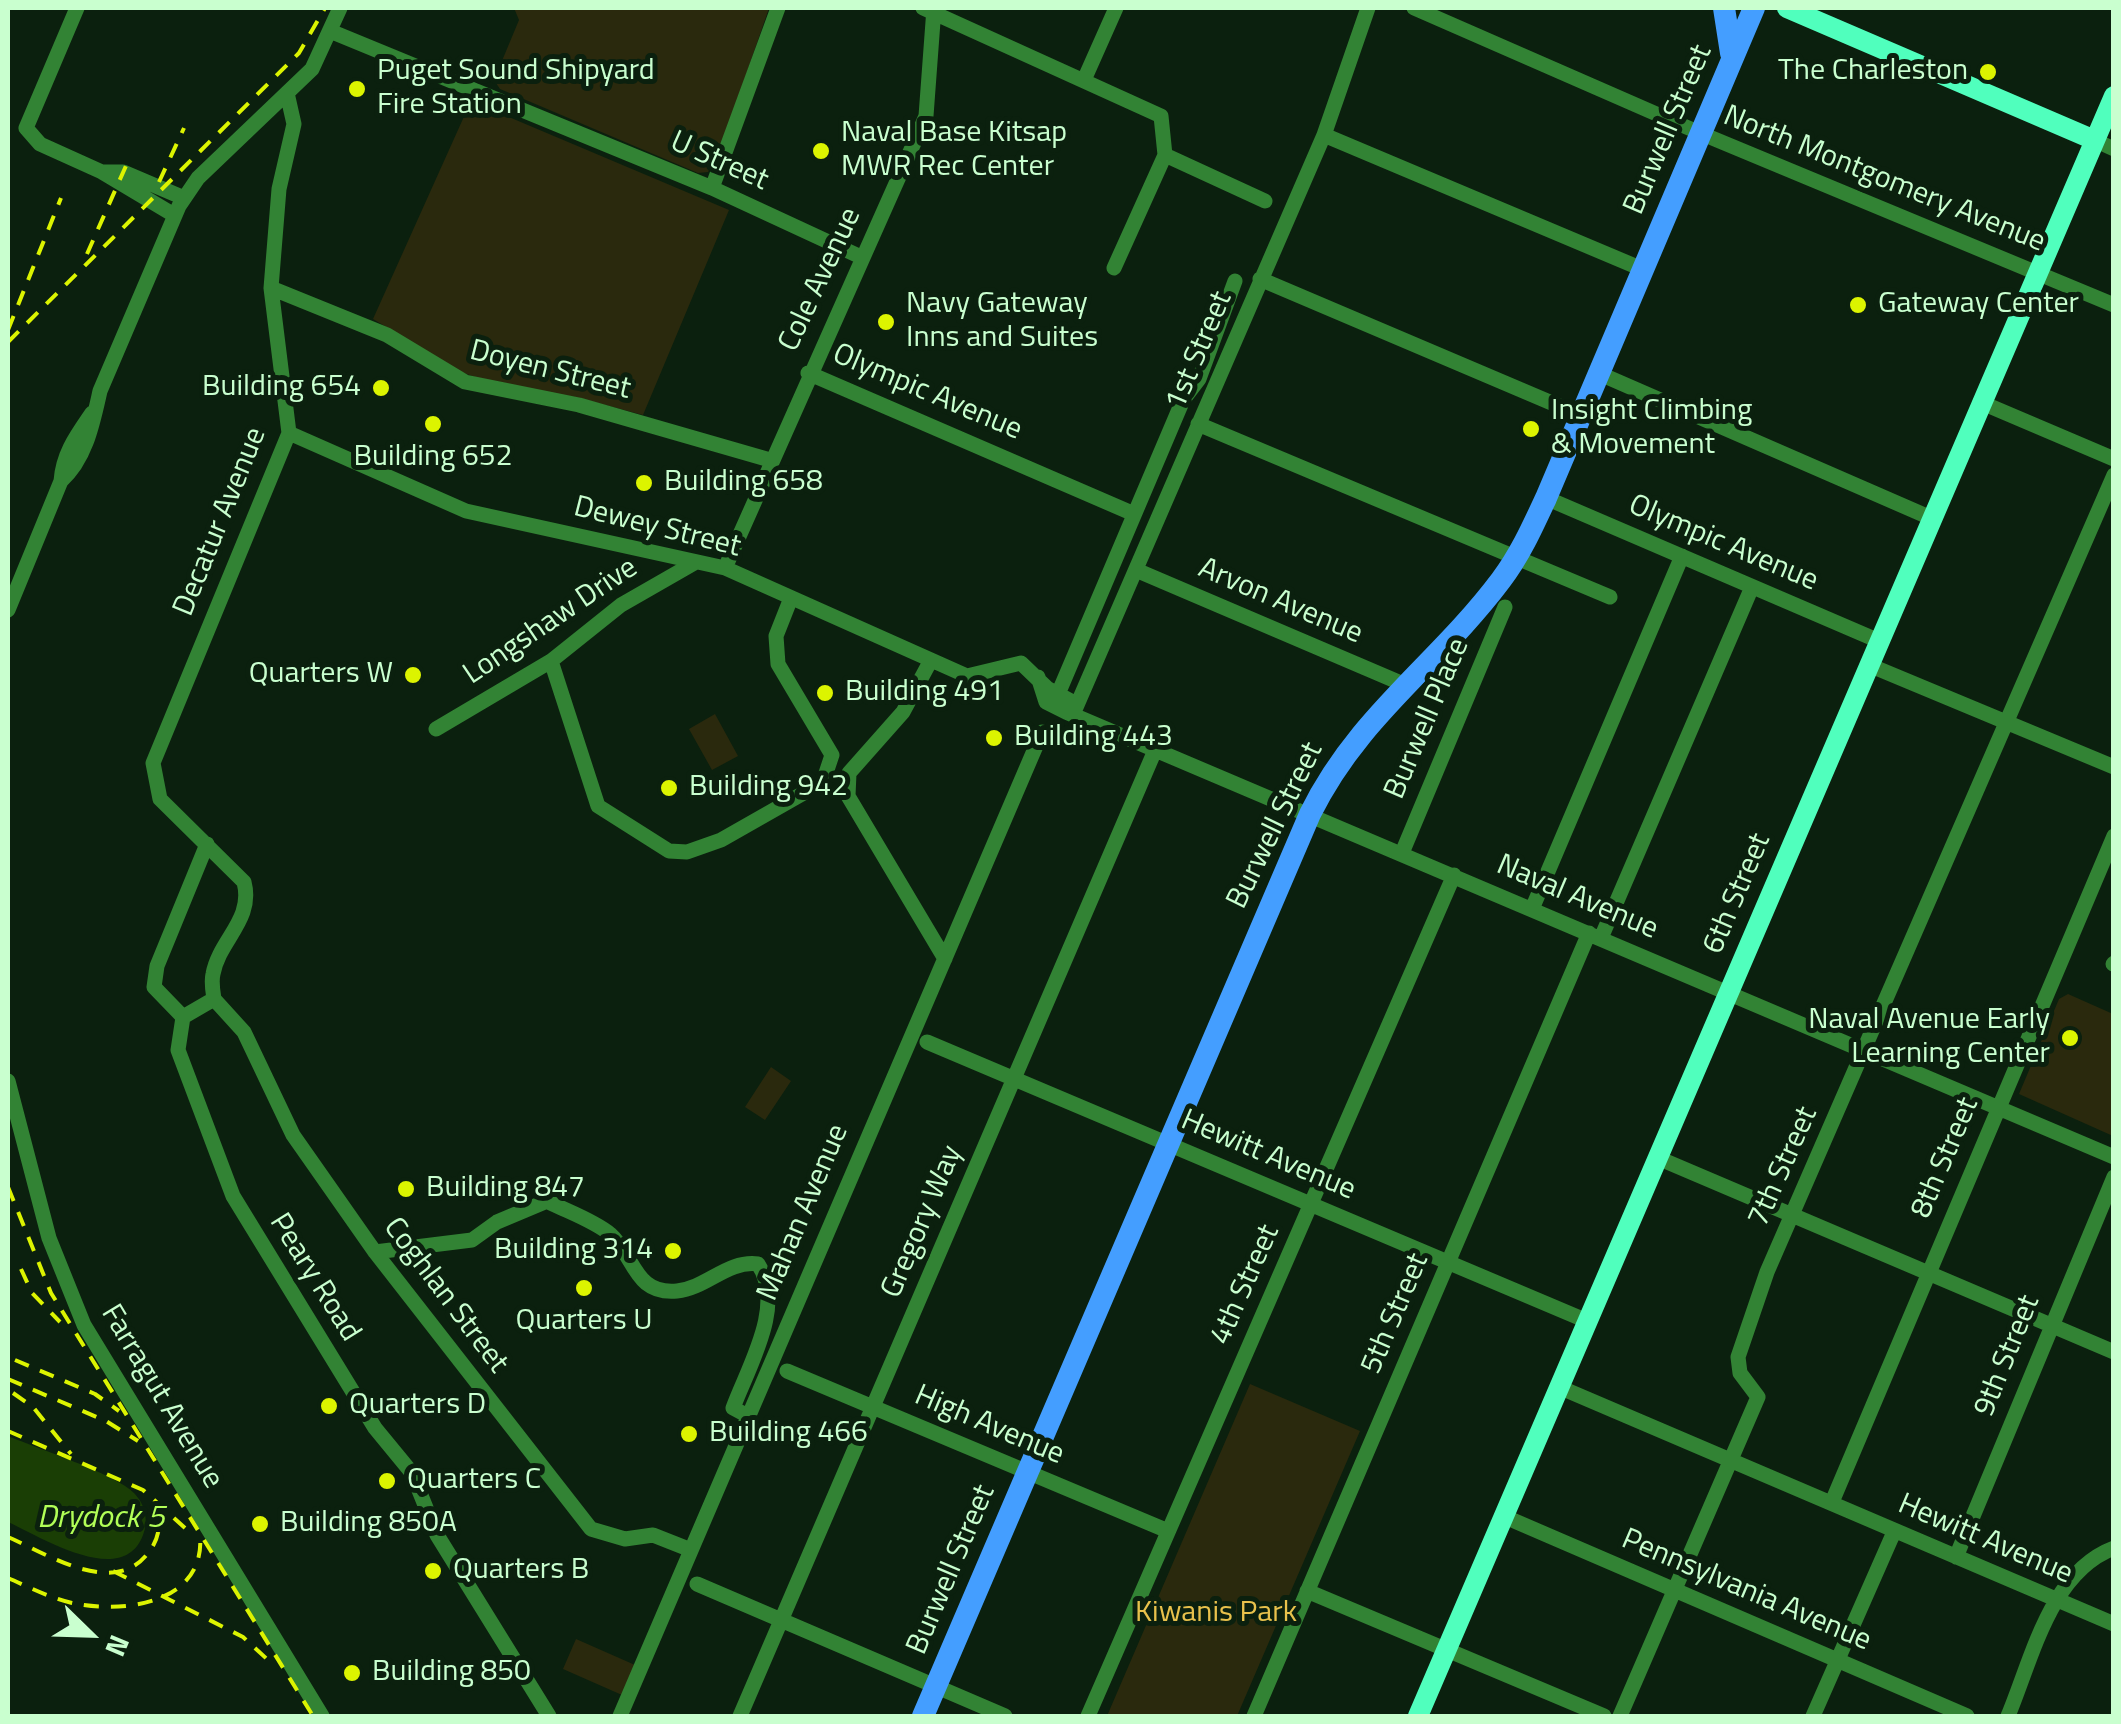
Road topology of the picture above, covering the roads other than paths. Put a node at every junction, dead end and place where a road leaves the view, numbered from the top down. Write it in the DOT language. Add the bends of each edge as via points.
graph roads {
  1 [pos="77,8"];
  2 [pos="340,8"];
  3 [pos="778,8"];
  4 [pos="1116,8"];
  5 [pos="1368,8"];
  6 [pos="1414,8"];
  7 [pos="1724,8"];
  8 [pos="1754,8"];
  9 [pos="1787,8"];
  10 [pos="930,10"];
  11 [pos="330,31"];
  12 [pos="1731,62"];
  13 [pos="1084,80"];
  14 [pos="288,93"];
  15 [pos="2114,96"];
  16 [pos="1700,133"];
  17 [pos="1324,135"];
  18 [pos="2092,139"];
  19 [pos="2114,149"];
  20 [pos="1165,155"];
  21 [pos="102,172"];
  22 [pos="712,188"];
  23 [pos="184,198"];
  24 [pos="1265,201"];
  25 [pos="174,216"];
  26 [pos="861,257"];
  27 [pos="1114,268"];
  28 [pos="1642,269"];
  29 [pos="2036,272"];
  30 [pos="1235,280"];
  31 [pos="1260,280"];
  32 [pos="271,288"];
  33 [pos="2114,305"];
  34 [pos="808,373"];
  35 [pos="1598,373"];
  36 [pos="1980,402"];
  37 [pos="1580,415"];
  38 [pos="1198,424"];
  39 [pos="289,434"];
  40 [pos="2114,459"];
  41 [pos="770,460"];
  42 [pos="2114,475"];
  43 [pos="1546,498"];
  44 [pos="1134,514"];
  45 [pos="1931,518"];
  46 [pos="1682,556"];
  47 [pos="1517,557"];
  48 [pos="696,562"];
  49 [pos="725,568"];
  50 [pos="1136,570"];
  51 [pos="1752,586"];
  52 [pos="1610,597"];
  53 [pos="791,598"];
  54 [pos="1505,606"];
  55 [pos="8,610"];
  56 [pos="1879,641"];
  57 [pos="932,660"];
  58 [pos="552,661"];
  59 [pos="1869,665"];
  60 [pos="1008,666"];
  61 [pos="1403,684"];
  62 [pos="1067,706"];
  63 [pos="2010,721"];
  64 [pos="436,730"];
  65 [pos="1042,732"];
  66 [pos="1156,748"];
  67 [pos="2114,767"];
  68 [pos="1310,814"];
  69 [pos="2114,836"];
  70 [pos="207,844"];
  71 [pos="1402,853"];
  72 [pos="1454,875"];
  73 [pos="1532,909"];
  74 [pos="1595,936"];
  75 [pos="945,959"];
  76 [pos="1728,993"];
  77 [pos="214,1000"];
  78 [pos="184,1017"];
  79 [pos="927,1042"];
  80 [pos="1866,1052"];
  81 [pos="1013,1078"];
  82 [pos="8,1081"];
  83 [pos="1996,1108"];
  84 [pos="1167,1143"];
  85 [pos="2114,1157"];
  86 [pos="1658,1158"];
  87 [pos="2114,1177"];
  88 [pos="1311,1204"];
  89 [pos="1791,1216"];
  90 [pos="375,1252"];
  91 [pos="1448,1262"];
  92 [pos="1927,1273"];
  93 [pos="1587,1321"];
  94 [pos="2050,1325"];
  95 [pos="2114,1352"];
  96 [pos="787,1371"];
  97 [pos="1559,1387"];
  98 [pos="875,1407"];
  99 [pos="748,1416"];
  100 [pos="1730,1460"];
  101 [pos="1025,1473"];
  102 [pos="1832,1502"];
  103 [pos="1503,1516"];
  104 [pos="1168,1532"];
  105 [pos="1894,1532"];
  106 [pos="2114,1548"];
  107 [pos="691,1550"];
  108 [pos="1956,1557"];
  109 [pos="697,1584"];
  110 [pos="1672,1590"];
  111 [pos="1307,1591"];
  112 [pos="2057,1600"];
  113 [pos="780,1622"];
  114 [pos="2114,1624"];
  115 [pos="1446,1650"];
  116 [pos="1838,1661"];
  117 [pos="936,1688"];
  118 [pos="1576,1711"];
  119 [pos="322,1716"];
  120 [pos="550,1716"];
  121 [pos="620,1716"];
  122 [pos="740,1716"];
  123 [pos="924,1716"];
  124 [pos="1005,1716"];
  125 [pos="1088,1716"];
  126 [pos="1254,1716"];
  127 [pos="1418,1716"];
  128 [pos="1604,1716"];
  129 [pos="1620,1716"];
  130 [pos="1814,1716"];
  131 [pos="1966,1716"];
  132 [pos="2008,1716"];
  1 -- 21 [label="street" via="26,128 40,144"];
  2 -- 11 [label="street"];
  3 -- 22 [label="street"];
  4 -- 13 [label="street"];
  5 -- 17 [label="street, 1st Street"];
  6 -- 16 [label="street, North Montgomery Avenue"];
  7 -- 12 [label="highway"];
  8 -- 12 [label="highway, Burwell Street"];
  9 -- 18 [label="main road"];
  10 -- 13 [label="street"];
  10 -- 26 [label="street, Cole Avenue" via="926,116"];
  11 -- 14 [label="street" via="312,70"];
  11 -- 22 [label="street, U Street"];
  12 -- 16 [label="highway, Burwell Street"];
  13 -- 20 [label="street" via="1161,116"];
  14 -- 23 [label="street"];
  14 -- 32 [label="street, Decatur Avenue" via="294,124 278,188"];
  15 -- 18 [label="main road, 6th Street"];
  16 -- 28 [label="highway, Burwell Street"];
  16 -- 29 [label="street, North Montgomery Avenue"];
  17 -- 28 [label="street"];
  17 -- 31 [label="street, 1st Street"];
  18 -- 19 [label="street"];
  18 -- 29 [label="main road, 6th Street"];
  20 -- 24 [label="street"];
  20 -- 27 [label="street"];
  21 -- 23 [label="street" via="123,172"];
  21 -- 25 [label="street"];
  22 -- 26 [label="street, U Street"];
  23 -- 25 [label="street"];
  25 -- 55 [label="street" via="97,406 62,466 62,481"];
  26 -- 34 [label="street, Cole Avenue"];
  28 -- 35 [label="highway, Burwell Street"];
  29 -- 33 [label="street, North Montgomery Avenue"];
  29 -- 36 [label="main road, 6th Street"];
  30 -- 44 [label="street" via="1199,379 1183,400"];
  31 -- 37 [label="street"];
  31 -- 38 [label="street, 1st Street"];
  32 -- 39 [label="street, Decatur Avenue"];
  32 -- 41 [label="street, Doyen Street" via="387,335 465,382 579,405"];
  34 -- 41 [label="street, Cole Avenue"];
  34 -- 44 [label="street, Olympic Avenue"];
  35 -- 37 [label="highway, Burwell Street"];
  35 -- 45 [label="street"];
  36 -- 40 [label="street"];
  36 -- 45 [label="main road, 6th Street"];
  37 -- 43 [label="highway, Burwell Street"];
  38 -- 47 [label="street"];
  38 -- 50 [label="street, 1st Street"];
  39 -- 48 [label="street, Dewey Street" via="466,512"];
  39 -- 70 [label="street, Decatur Avenue" via="158,744 154,786 160,799"];
  41 -- 49 [label="street, Cole Avenue"];
  42 -- 63 [label="street, 7th Street"];
  43 -- 46 [label="street, Olympic Avenue"];
  43 -- 47 [label="highway, Burwell Street"];
  44 -- 62 [label="street"];
  45 -- 56 [label="main road, 6th Street"];
  46 -- 51 [label="street, Olympic Avenue"];
  46 -- 73 [label="street"];
  47 -- 52 [label="street"];
  47 -- 61 [label="highway, Burwell Street"];
  48 -- 49 [label="street, Dewey Street"];
  48 -- 58 [label="street, Longshaw Drive" via="620,606"];
  49 -- 53 [label="street, Dewey Street"];
  50 -- 61 [label="street, Arvon Avenue"];
  50 -- 62 [label="street, 1st Street"];
  51 -- 56 [label="street, Olympic Avenue"];
  51 -- 74 [label="street, 5th Street"];
  53 -- 57 [label="street, Dewey Street"];
  53 -- 58 [label="street" via="776,636 778,664 832,756 818,788 688,852 669,851 598,806"];
  54 -- 71 [label="street, Burwell Place"];
  56 -- 59 [label="main road, 6th Street"];
  57 -- 60 [label="street, Dewey Street" via="967,676"];
  57 -- 75 [label="street" via="903,712 849,773 848,796"];
  58 -- 64 [label="street, Longshaw Drive"];
  59 -- 63 [label="street"];
  59 -- 76 [label="main road, 6th Street"];
  60 -- 62 [label="street, Dewey Street" via="1021,663"];
  60 -- 62 [label="street" via="1024,676 1040,708"];
  61 -- 68 [label="highway, Burwell Street" via="1349,746"];
  62 -- 66 [label="street, Naval Avenue"];
  63 -- 67 [label="street"];
  63 -- 80 [label="street, 7th Street"];
  65 -- 75 [label="street, Mahan Avenue"];
  66 -- 68 [label="street, Naval Avenue"];
  66 -- 81 [label="street, Gregory Way"];
  68 -- 71 [label="street, Naval Avenue"];
  68 -- 84 [label="highway, Burwell Street"];
  69 -- 83 [label="street, 8th Street"];
  70 -- 77 [label="street" via="244,882 248,896 213,973"];
  70 -- 78 [label="street" via="154,978 154,987"];
  71 -- 72 [label="street, Naval Avenue"];
  72 -- 73 [label="street, Naval Avenue"];
  72 -- 88 [label="street, 4th Street"];
  73 -- 74 [label="street, Naval Avenue"];
  74 -- 76 [label="street, Naval Avenue"];
  74 -- 91 [label="street, 5th Street"];
  75 -- 99 [label="street, Mahan Avenue"];
  76 -- 80 [label="street, Naval Avenue"];
  76 -- 86 [label="main road, 6th Street"];
  77 -- 78 [label="street"];
  77 -- 90 [label="street, Coghlan Street" via="244,1032 293,1134"];
  78 -- 120 [label="street, Peary Road" via="178,1050 232,1196 375,1428 412,1473 437,1535"];
  79 -- 81 [label="street, Hewitt Avenue"];
  80 -- 83 [label="street, Naval Avenue"];
  80 -- 89 [label="street, 7th Street"];
  81 -- 84 [label="street, Hewitt Avenue"];
  81 -- 98 [label="street, Gregory Way"];
  82 -- 119 [label="street, Farragut Avenue" via="49,1238 84,1325"];
  83 -- 85 [label="street, Naval Avenue"];
  83 -- 92 [label="street, 8th Street"];
  84 -- 88 [label="street, Hewitt Avenue"];
  84 -- 101 [label="highway, Burwell Street"];
  86 -- 89 [label="street"];
  86 -- 93 [label="main road, 6th Street"];
  87 -- 94 [label="street, 9th Street"];
  88 -- 91 [label="street, Hewitt Avenue"];
  88 -- 104 [label="street, 4th Street"];
  89 -- 92 [label="street"];
  89 -- 100 [label="street, 7th Street" via="1739,1348 1740,1373 1758,1398"];
  90 -- 99 [label="street" via="472,1240 546,1201 611,1235 637,1278 664,1292 683,1291 737,1264 758,1264 770,1293 733,1408"];
  90 -- 107 [label="street, Coghlan Street" via="591,1529 624,1539 653,1534"];
  91 -- 93 [label="street, Hewitt Avenue"];
  91 -- 111 [label="street, 5th Street"];
  92 -- 94 [label="street"];
  92 -- 102 [label="street, 8th Street"];
  93 -- 97 [label="main road, 6th Street"];
  94 -- 95 [label="street"];
  94 -- 108 [label="street, 9th Street"];
  96 -- 98 [label="street, High Avenue"];
  97 -- 100 [label="street, Hewitt Avenue"];
  97 -- 103 [label="main road, 6th Street"];
  98 -- 101 [label="street, High Avenue"];
  98 -- 113 [label="street, Gregory Way"];
  99 -- 107 [label="street, Mahan Avenue"];
  100 -- 102 [label="street, Hewitt Avenue"];
  100 -- 110 [label="street, 7th Street"];
  101 -- 104 [label="street, High Avenue"];
  101 -- 117 [label="highway, Burwell Street"];
  102 -- 105 [label="street, Hewitt Avenue"];
  103 -- 110 [label="street, Pennsylvania Avenue"];
  103 -- 115 [label="main road, 6th Street"];
  104 -- 125 [label="street, 4th Street"];
  105 -- 108 [label="street, Hewitt Avenue"];
  105 -- 116 [label="street"];
  106 -- 112 [label="street" via="2076,1568"];
  107 -- 121 [label="street, Mahan Avenue"];
  108 -- 112 [label="street, Hewitt Avenue"];
  109 -- 113 [label="street"];
  110 -- 116 [label="street, Pennsylvania Avenue"];
  110 -- 129 [label="street, 7th Street"];
  111 -- 115 [label="street"];
  111 -- 126 [label="street, 5th Street"];
  112 -- 114 [label="street, Hewitt Avenue"];
  112 -- 132 [label="street"];
  113 -- 117 [label="street"];
  113 -- 122 [label="street, Gregory Way"];
  115 -- 118 [label="street"];
  115 -- 127 [label="main road, 6th Street"];
  116 -- 130 [label="street"];
  116 -- 131 [label="street, Pennsylvania Avenue"];
  117 -- 123 [label="highway, Burwell Street"];
  117 -- 124 [label="street"];
  118 -- 128 [label="street"];
}
